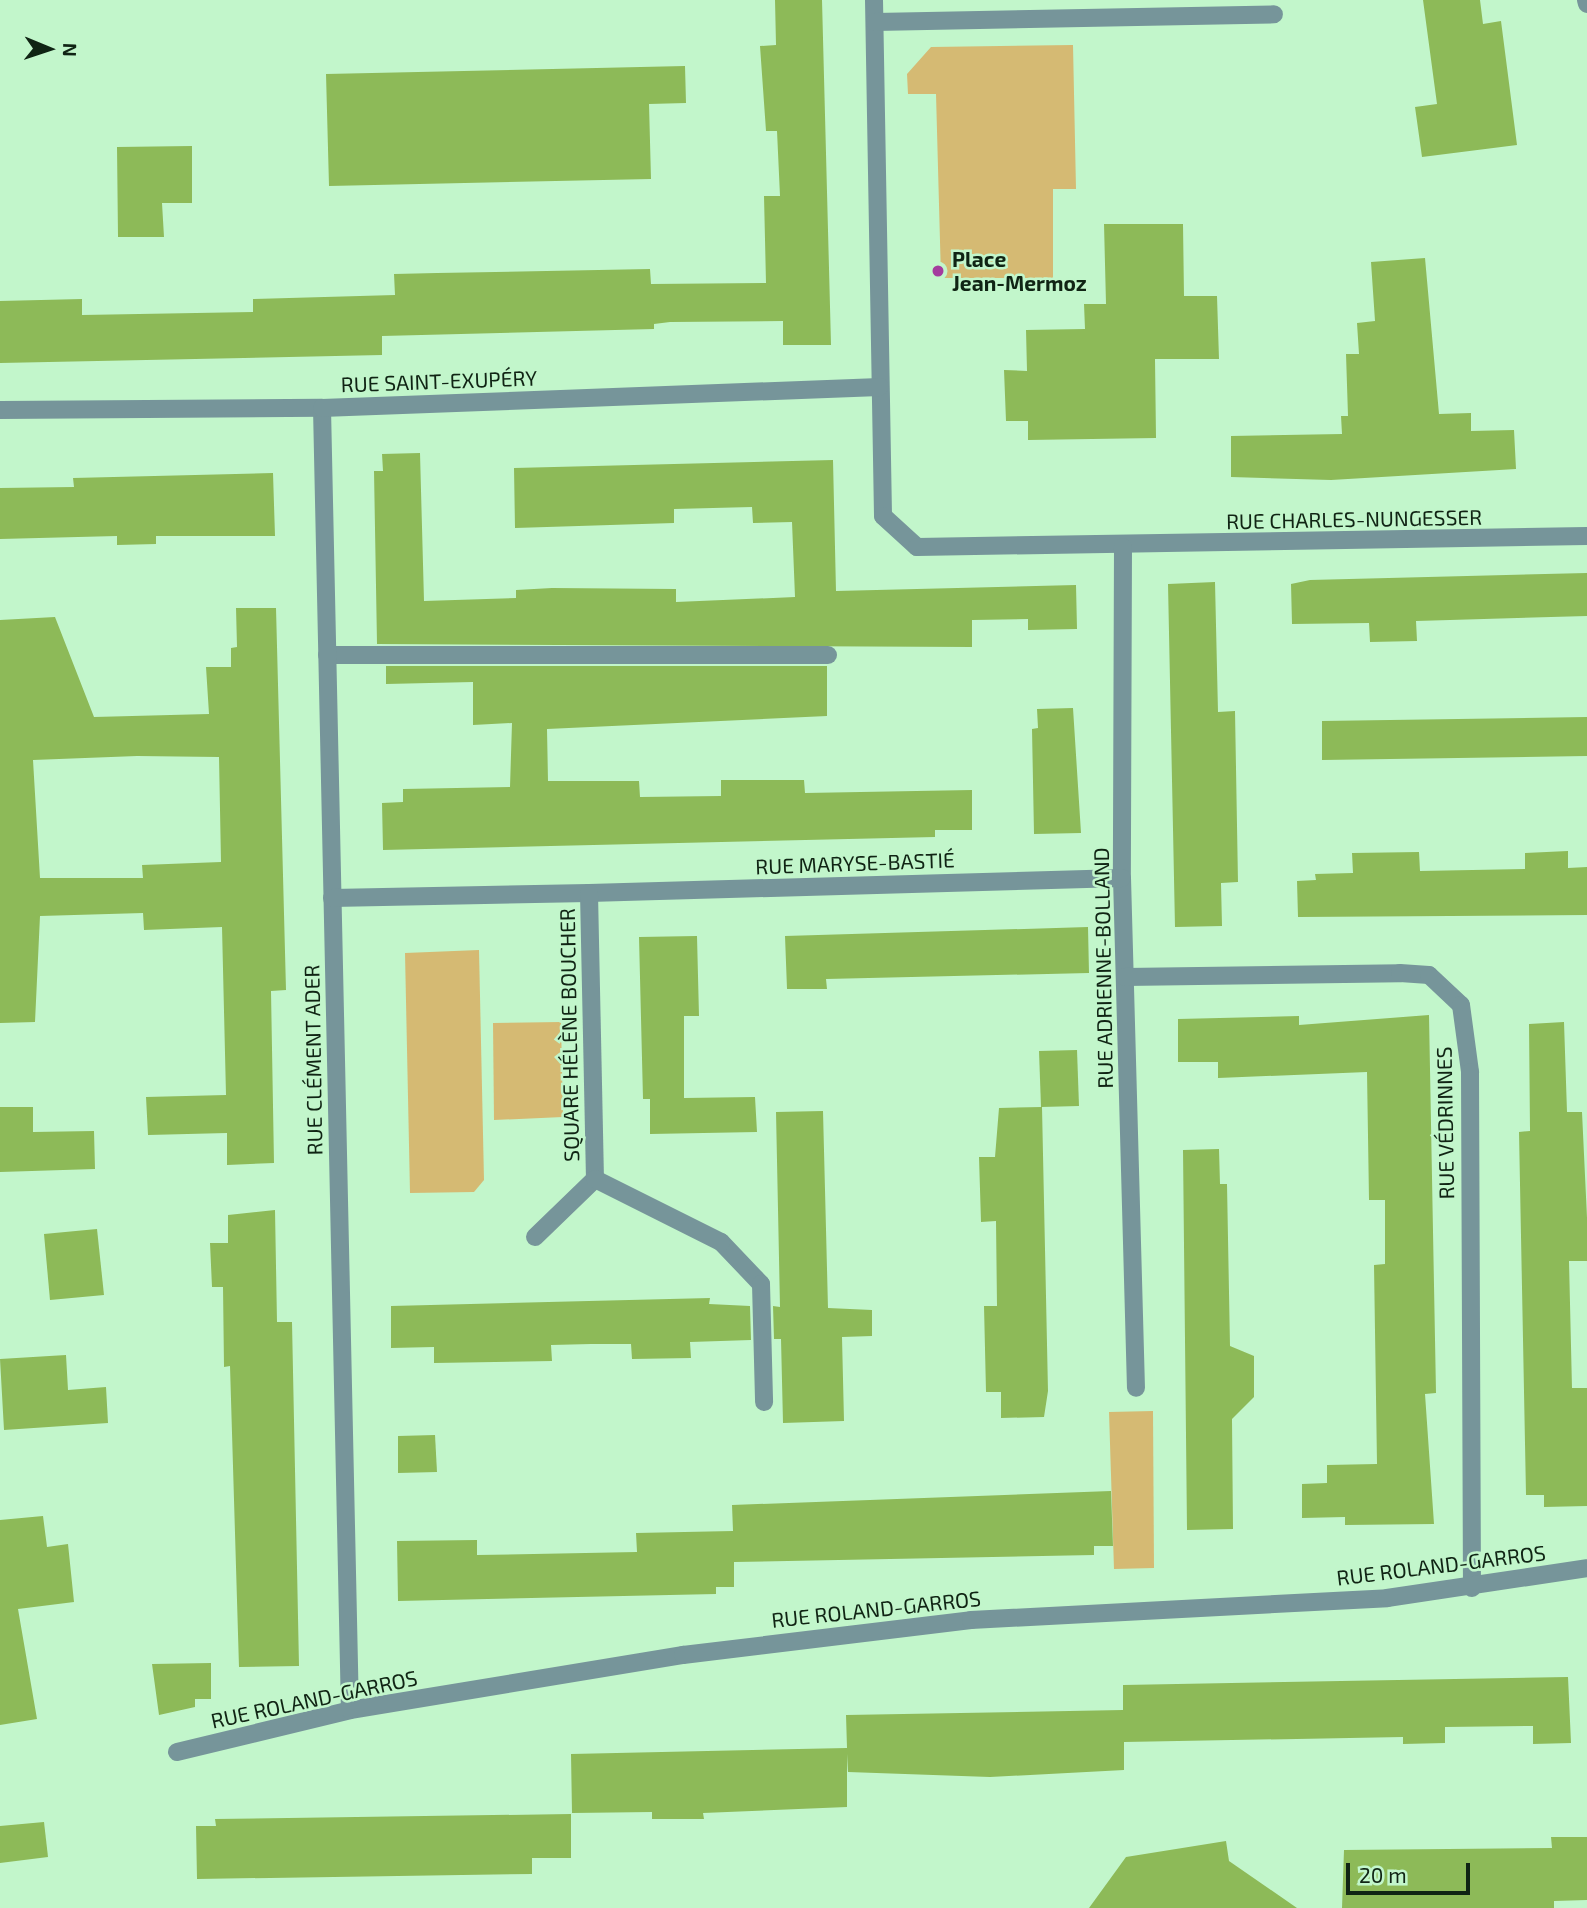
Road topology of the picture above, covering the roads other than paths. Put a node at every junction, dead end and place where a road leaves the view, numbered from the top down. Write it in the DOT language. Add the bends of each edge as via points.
graph roads {
  1 [pos="874,0"];
  2 [pos="1274,14"];
  3 [pos="874,22"];
  4 [pos="880,387"];
  5 [pos="322,408"];
  6 [pos="0,410"];
  7 [pos="1587,536"];
  8 [pos="1123,547"];
  9 [pos="327,655"];
  10 [pos="828,655"];
  11 [pos="1122,878"];
  12 [pos="589,893"];
  13 [pos="332,898"];
  14 [pos="1125,977"];
  15 [pos="595,1179"];
  16 [pos="535,1237"];
  17 [pos="1136,1388"];
  18 [pos="764,1402"];
  19 [pos="1587,1568"];
  20 [pos="1472,1588"];
  21 [pos="350,1710"];
  22 [pos="177,1752"];
  1 -- 3 [label="street"];
  2 -- 3 [label="street"];
  3 -- 4 [label="street"];
  4 -- 5 [label="street, RUE SAINT-EXUPÉRY"];
  4 -- 8 [label="street" via="883,516 917,547"];
  5 -- 6 [label="street, RUE SAINT-EXUPÉRY"];
  5 -- 9 [label="street, RUE CLÉMENT ADER"];
  7 -- 8 [label="street, RUE CHARLES-NUNGESSER"];
  8 -- 11 [label="street, RUE ADRIENNE-BOLLAND"];
  9 -- 10 [label="street"];
  9 -- 13 [label="street, RUE CLÉMENT ADER"];
  11 -- 12 [label="street, RUE MARYSE-BASTIÉ"];
  11 -- 14 [label="street, RUE ADRIENNE-BOLLAND"];
  12 -- 13 [label="street, SQUARE HÉLÈNE BOUCHER"];
  12 -- 15 [label="street, SQUARE HÉLÈNE BOUCHER"];
  13 -- 21 [label="street, RUE CLÉMENT ADER"];
  14 -- 17 [label="street, RUE ADRIENNE-BOLLAND"];
  14 -- 20 [label="street, RUE VÉDRINNES" via="1429,975 1461,1005 1470,1072"];
  15 -- 16 [label="street, SQUARE HÉLÈNE BOUCHER"];
  15 -- 18 [label="street, SQUARE HÉLÈNE BOUCHER" via="721,1242 761,1284"];
  19 -- 20 [label="street, RUE ROLAND-GARROS"];
  20 -- 21 [label="street, RUE ROLAND-GARROS" via="871,1630 547,1675"];
  21 -- 22 [label="street, RUE ROLAND-GARROS"];
}
